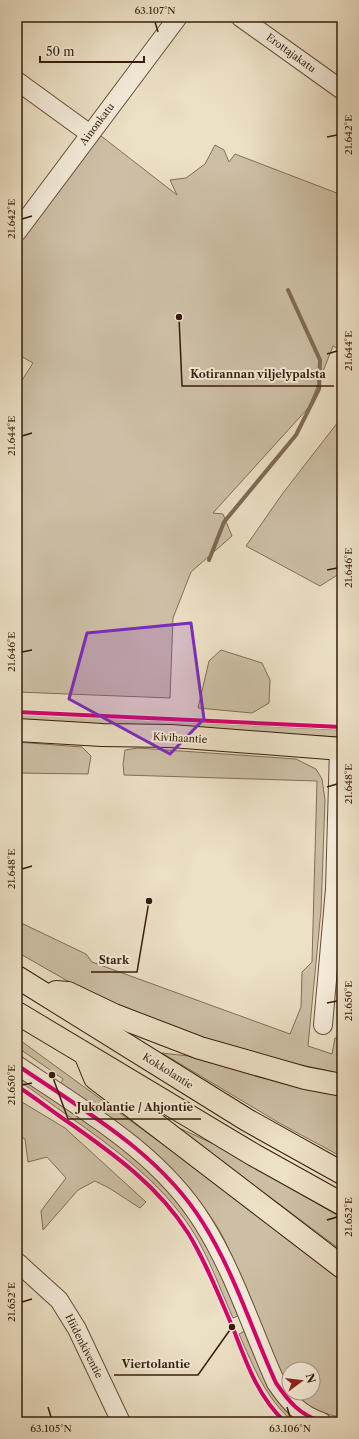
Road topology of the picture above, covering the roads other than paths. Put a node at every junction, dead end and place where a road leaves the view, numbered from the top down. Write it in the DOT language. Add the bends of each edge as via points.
graph roads {
  1 [pos="178,17"];
  2 [pos="240,17"];
  3 [pos="17,81"];
  4 [pos="342,90"];
  5 [pos="90,134"];
  6 [pos="17,232"];
  7 [pos="17,730"];
  8 [pos="340,749"];
  9 [pos="17,977"];
  10 [pos="37,990"];
  11 [pos="17,1013"];
  12 [pos="323,1025"];
  13 [pos="85,1055"];
  14 [pos="17,1065"];
  15 [pos="342,1085"];
  16 [pos="342,1173"];
  17 [pos="342,1204"];
  18 [pos="17,1262"];
  19 [pos="342,1267"];
  20 [pos="121,1422"];
  21 [pos="322,1422"];
  1 -- 5 [label="street, Ainonkatu"];
  2 -- 4 [label="street, Erottajakatu"];
  3 -- 5 [label="street"];
  5 -- 6 [label="street, Ainonkatu"];
  7 -- 8 [label="main road, Kivihaantie" via="171,736"];
  8 -- 12 [label="street" via="335,889"];
  9 -- 10 [label="main road, Kokkolantie"];
  10 -- 15 [label="main road" via="68,993 114,1015 200,1048 305,1078"];
  10 -- 16 [label="main road, Kokkolantie" via="247,1120"];
  11 -- 13 [label="main road"];
  13 -- 17 [label="main road"];
  13 -- 19 [label="main road" via="95,1078"];
  14 -- 21 [label="street" via="118,1135 151,1162 179,1190 203,1222 224,1262 276,1383 288,1400 307,1417"];
  18 -- 20 [label="street, Hiidenkiventie" via="59,1300 77,1329"];
}
